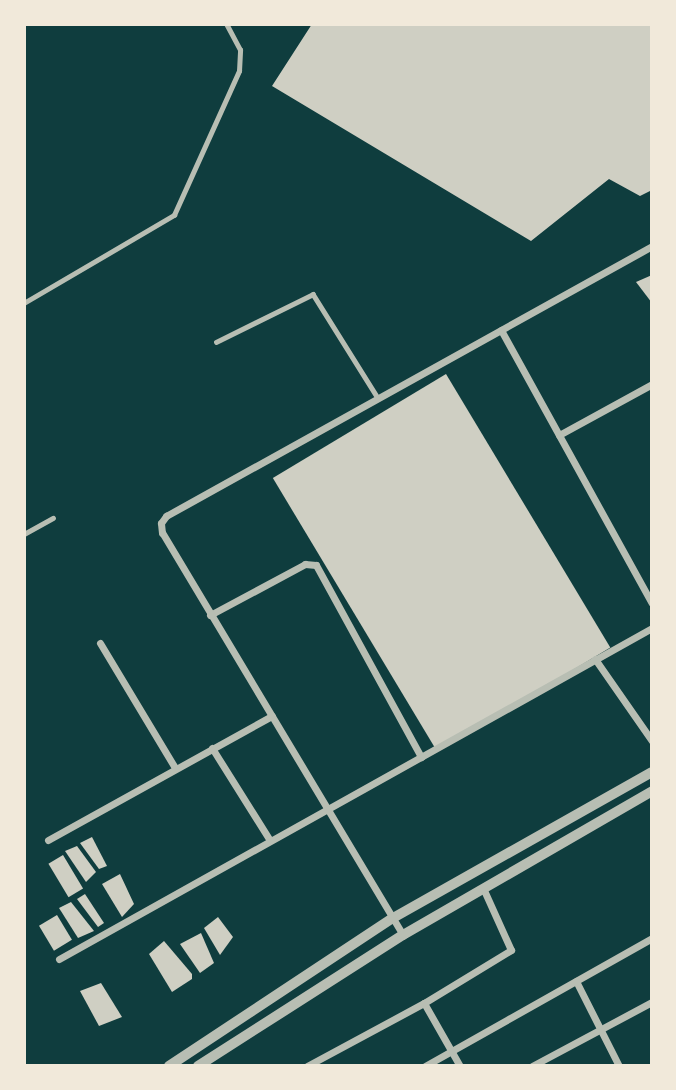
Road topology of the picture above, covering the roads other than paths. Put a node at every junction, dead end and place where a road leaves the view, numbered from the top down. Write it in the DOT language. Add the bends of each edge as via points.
graph roads {
  1 [pos="226,24"];
  2 [pos="652,246"];
  3 [pos="24,303"];
  4 [pos="502,330"];
  5 [pos="216,342"];
  6 [pos="652,384"];
  7 [pos="378,398"];
  8 [pos="559,435"];
  9 [pos="53,518"];
  10 [pos="24,534"];
  11 [pos="652,603"];
  12 [pos="210,615"];
  13 [pos="652,628"];
  14 [pos="100,643"];
  15 [pos="595,659"];
  16 [pos="272,716"];
  17 [pos="652,741"];
  18 [pos="212,748"];
  19 [pos="421,757"];
  20 [pos="175,768"];
  21 [pos="652,772"];
  22 [pos="652,792"];
  23 [pos="327,806"];
  24 [pos="268,839"];
  25 [pos="48,840"];
  26 [pos="483,888"];
  27 [pos="393,918"];
  28 [pos="403,935"];
  29 [pos="652,938"];
  30 [pos="58,959"];
  31 [pos="576,981"];
  32 [pos="652,1002"];
  33 [pos="424,1003"];
  34 [pos="601,1030"];
  35 [pos="453,1050"];
  36 [pos="169,1066"];
  37 [pos="198,1066"];
  38 [pos="307,1066"];
  39 [pos="425,1066"];
  40 [pos="460,1066"];
  41 [pos="532,1066"];
  42 [pos="618,1066"];
  1 -- 3 [label="lane" via="240,50 239,71 174,215"];
  2 -- 4 [label="street"];
  4 -- 7 [label="street"];
  4 -- 8 [label="street"];
  5 -- 7 [label="lane" via="313,294"];
  6 -- 8 [label="street"];
  7 -- 12 [label="street" via="162,520 162,533"];
  8 -- 11 [label="street"];
  9 -- 10 [label="lane"];
  12 -- 16 [label="street"];
  12 -- 19 [label="street" via="305,564 316,565"];
  13 -- 15 [label="street"];
  14 -- 20 [label="street"];
  15 -- 17 [label="street"];
  15 -- 19 [label="street"];
  16 -- 18 [label="street"];
  16 -- 23 [label="street"];
  18 -- 20 [label="street"];
  18 -- 24 [label="street"];
  19 -- 23 [label="street"];
  20 -- 25 [label="street"];
  21 -- 27 [label="street"];
  22 -- 26 [label="street"];
  23 -- 24 [label="street"];
  23 -- 27 [label="street"];
  24 -- 30 [label="street"];
  26 -- 28 [label="street"];
  26 -- 33 [label="street" via="510,950"];
  27 -- 28 [label="street"];
  27 -- 36 [label="street"];
  28 -- 37 [label="street"];
  29 -- 31 [label="street"];
  31 -- 34 [label="street"];
  31 -- 35 [label="street"];
  32 -- 34 [label="street"];
  33 -- 35 [label="street"];
  33 -- 38 [label="street"];
  34 -- 41 [label="street"];
  34 -- 42 [label="street"];
  35 -- 39 [label="street"];
  35 -- 40 [label="street"];
}
